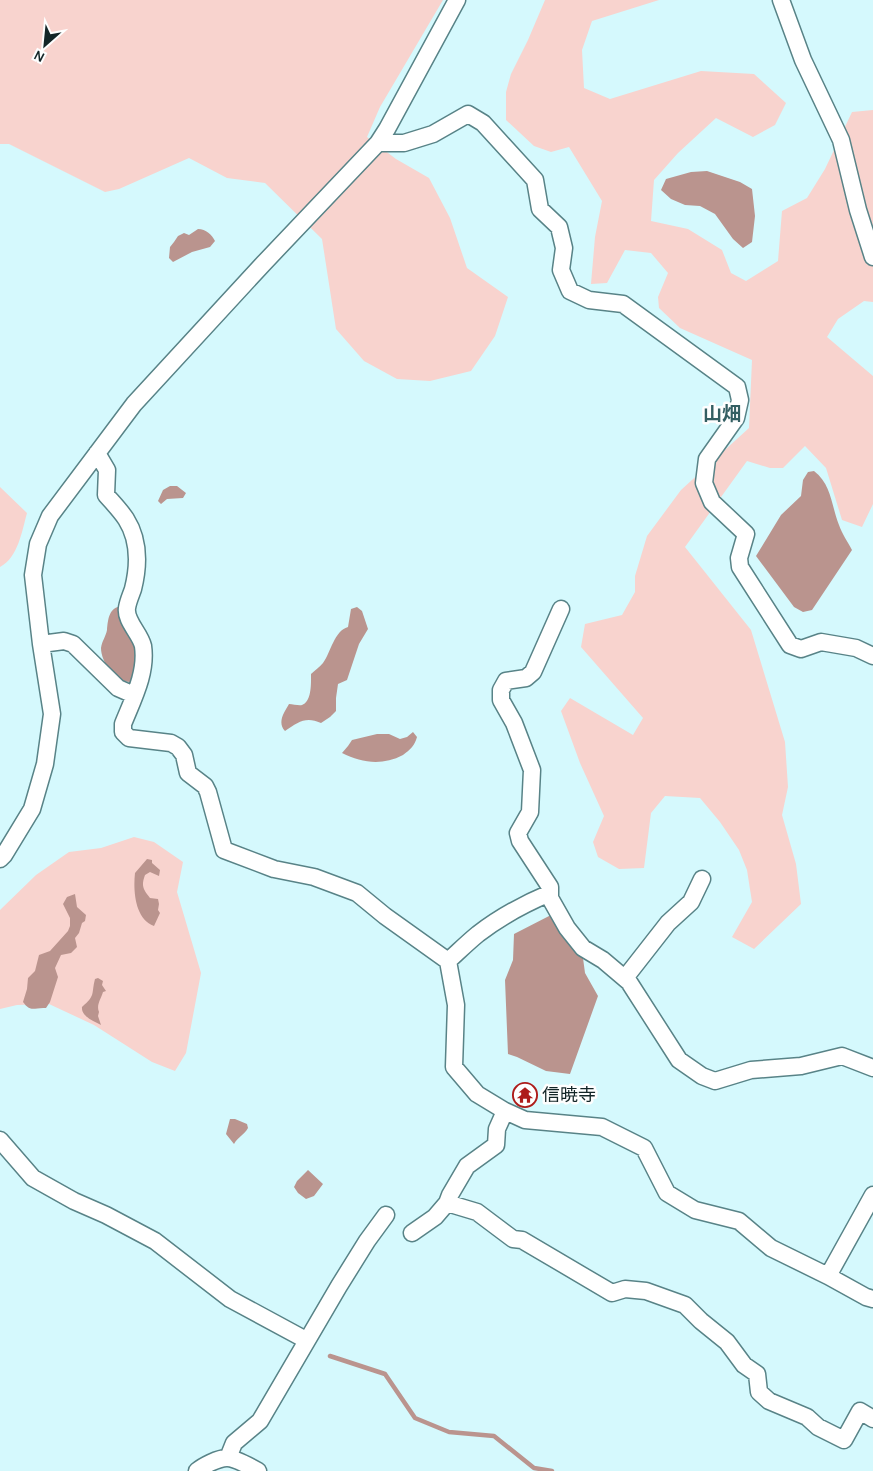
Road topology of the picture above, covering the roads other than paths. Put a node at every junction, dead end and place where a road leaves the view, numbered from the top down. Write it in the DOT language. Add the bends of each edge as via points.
graph roads {
  1 [pos="457,0"];
  2 [pos="781,0"];
  3 [pos="378,143"];
  4 [pos="873,257"];
  5 [pos="97,453"];
  6 [pos="561,609"];
  7 [pos="41,644"];
  8 [pos="873,656"];
  9 [pos="134,695"];
  10 [pos="0,859"];
  11 [pos="702,879"];
  12 [pos="550,893"];
  13 [pos="448,961"];
  14 [pos="625,978"];
  15 [pos="873,1068"];
  16 [pos="505,1110"];
  17 [pos="0,1140"];
  18 [pos="873,1195"];
  19 [pos="447,1203"];
  20 [pos="386,1215"];
  21 [pos="412,1233"];
  22 [pos="828,1276"];
  23 [pos="873,1299"];
  24 [pos="306,1340"];
  25 [pos="873,1419"];
  26 [pos="228,1458"];
  27 [pos="196,1471"];
  28 [pos="258,1471"];
  1 -- 3 [label="street"];
  2 -- 4 [label="street" via="841,140"];
  3 -- 5 [label="street" via="134,404"];
  3 -- 8 [label="street" via="404,143 433,134 468,114 483,123 535,180 540,209 559,227 564,248 562,270 570,291 589,300 622,304 736,386 740,400 736,418 707,459 704,483 712,502 746,534 739,558 740,567 790,645 801,649 821,642 856,648"];
  5 -- 7 [label="street" via="50,516 38,544 33,575"];
  5 -- 9 [label="street" via="107,470 106,495 126,519 136,541 138,559 126,609 143,647 143,672"];
  6 -- 12 [label="street" via="533,672 526,678 506,681 501,690 501,700 514,723 532,770 530,812 518,834 550,887"];
  7 -- 9 [label="street" via="64,641 73,644 118,688"];
  7 -- 10 [label="street" via="52,714 45,764 32,809"];
  9 -- 13 [label="street" via="123,732 129,738 171,743 178,747 184,755 188,773 205,786 224,850 274,869 314,877 357,893"];
  11 -- 14 [label="street" via="691,902 668,923"];
  12 -- 13 [label="street" via="503,916 477,934"];
  12 -- 14 [label="street" via="567,928 583,948"];
  13 -- 16 [label="street" via="456,1004 454,1067 477,1094"];
  14 -- 15 [label="street" via="680,1060 715,1081 751,1070 801,1066 842,1056"];
  16 -- 19 [label="street" via="497,1129 496,1145 467,1166"];
  16 -- 22 [label="street" via="525,1120 602,1127 644,1148 667,1193 695,1210 739,1221 772,1248"];
  17 -- 24 [label="street" via="33,1178 155,1241 230,1299"];
  18 -- 22 [label="street"];
  19 -- 21 [label="street" via="435,1217"];
  19 -- 25 [label="street" via="477,1212 513,1238 522,1240 612,1293 625,1289 646,1291 685,1305 757,1374 759,1392 769,1401 807,1417 818,1427 844,1440 860,1411"];
  20 -- 24 [label="street"];
  22 -- 23 [label="street"];
  24 -- 26 [label="street" via="260,1421 234,1443"];
  26 -- 27 [label="street" via="204,1465"];
  26 -- 28 [label="street"];
}
